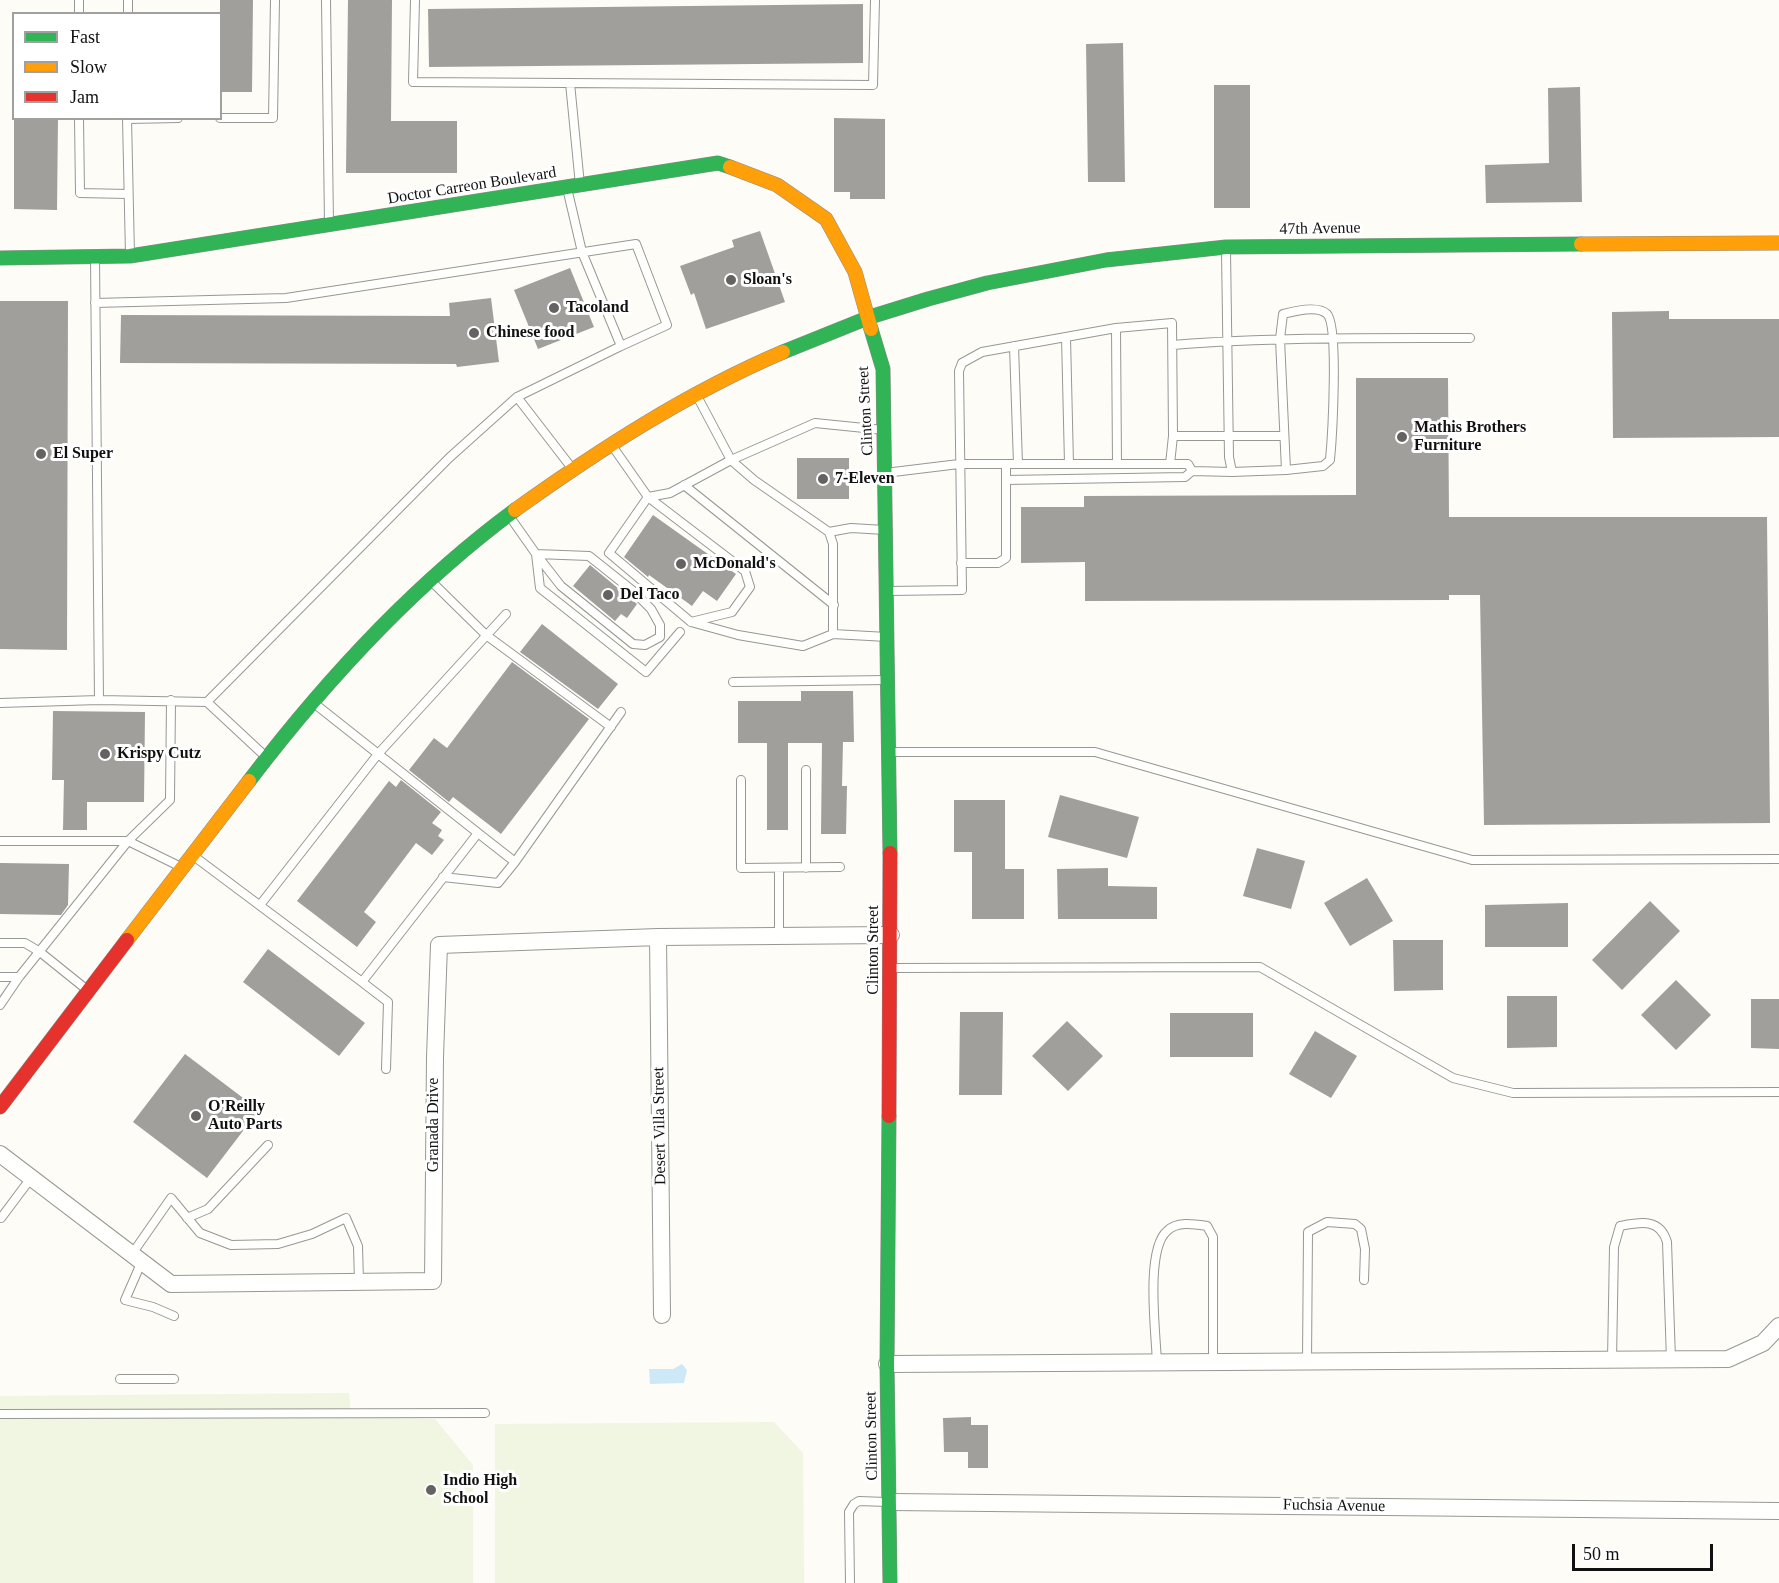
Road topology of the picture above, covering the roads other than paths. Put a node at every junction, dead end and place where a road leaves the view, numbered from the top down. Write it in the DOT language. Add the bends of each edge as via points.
graph roads {
  1 [pos="275,0"];
  2 [pos="326,0"];
  3 [pos="415,0"];
  4 [pos="875,0"];
  5 [pos="570,83"];
  6 [pos="222,118"];
  7 [pos="79,120"];
  8 [pos="127,120"];
  9 [pos="574,186"];
  10 [pos="128,194"];
  11 [pos="329,225"];
  12 [pos="1779,243"];
  13 [pos="1226,247"];
  14 [pos="582,252"];
  15 [pos="130,256"];
  16 [pos="95,257"];
  17 [pos="0,258"];
  18 [pos="95,303"];
  19 [pos="869,319"];
  20 [pos="1116,328"];
  21 [pos="1066,337"];
  22 [pos="1334,338"];
  23 [pos="1470,338"];
  24 [pos="1280,339"];
  25 [pos="1228,340"];
  26 [pos="1173,345"];
  27 [pos="621,346"];
  28 [pos="1014,346"];
  29 [pos="696,394"];
  30 [pos="517,397"];
  31 [pos="884,430"];
  32 [pos="1173,436"];
  33 [pos="1229,436"];
  34 [pos="1283,436"];
  35 [pos="612,444"];
  36 [pos="731,460"];
  37 [pos="959,464"];
  38 [pos="1006,464"];
  39 [pos="1018,464"];
  40 [pos="1069,464"];
  41 [pos="1118,464"];
  42 [pos="1170,464"];
  43 [pos="573,470"];
  44 [pos="1286,470"];
  45 [pos="1192,471"];
  46 [pos="1232,472"];
  47 [pos="885,473"];
  48 [pos="1006,480"];
  49 [pos="684,485"];
  50 [pos="648,497"];
  51 [pos="508,514"];
  52 [pos="886,530"];
  53 [pos="829,532"];
  54 [pos="536,554"];
  55 [pos="961,563"];
  56 [pos="429,580"];
  57 [pos="886,592"];
  58 [pos="834,605"];
  59 [pos="506,614"];
  60 [pos="691,622"];
  61 [pos="680,632"];
  62 [pos="833,634"];
  63 [pos="486,635"];
  64 [pos="887,637"];
  65 [pos="888,680"];
  66 [pos="733,682"];
  67 [pos="99,700"];
  68 [pos="171,700"];
  69 [pos="312,701"];
  70 [pos="207,702"];
  71 [pos="0,704"];
  72 [pos="621,712"];
  73 [pos="611,727"];
  74 [pos="889,752"];
  75 [pos="378,754"];
  76 [pos="267,758"];
  77 [pos="806,770"];
  78 [pos="741,780"];
  79 [pos="478,833"];
  80 [pos="0,841"];
  81 [pos="128,841"];
  82 [pos="192,855"];
  83 [pos="1779,859"];
  84 [pos="515,862"];
  85 [pos="183,867"];
  86 [pos="840,867"];
  87 [pos="778,868"];
  88 [pos="806,868"];
  89 [pos="443,877"];
  90 [pos="260,905"];
  91 [pos="891,935"];
  92 [pos="779,936"];
  93 [pos="658,937"];
  94 [pos="0,943"];
  95 [pos="40,952"];
  96 [pos="891,968"];
  97 [pos="0,977"];
  98 [pos="19,977"];
  99 [pos="362,982"];
  100 [pos="88,991"];
  101 [pos="0,1005"];
  102 [pos="386,1069"];
  103 [pos="1779,1092"];
  104 [pos="0,1107"];
  105 [pos="268,1145"];
  106 [pos="0,1154"];
  107 [pos="31,1178"];
  108 [pos="1,1218"];
  109 [pos="188,1218"];
  110 [pos="137,1258"];
  111 [pos="1364,1280"];
  112 [pos="359,1282"];
  113 [pos="662,1315"];
  114 [pos="174,1316"];
  115 [pos="1779,1326"];
  116 [pos="1612,1360"];
  117 [pos="1671,1360"];
  118 [pos="1214,1362"];
  119 [pos="1307,1362"];
  120 [pos="1157,1363"];
  121 [pos="887,1364"];
  122 [pos="120,1379"];
  123 [pos="174,1379"];
  124 [pos="485,1413"];
  125 [pos="0,1414"];
  126 [pos="890,1502"];
  127 [pos="1779,1511"];
  128 [pos="850,1583"];
  129 [pos="891,1583"];
  1 -- 6 [label="lane" via="273,118"];
  2 -- 11 [label="lane"];
  3 -- 5 [label="lane" via="413,82"];
  4 -- 5 [label="lane" via="873,85"];
  5 -- 9 [label="lane"];
  7 -- 10 [label="lane" via="80,192"];
  8 -- 10 [label="lane"];
  9 -- 11 [label="main road, Doctor Carreon Boulevard"];
  9 -- 14 [label="lane"];
  9 -- 19 [label="main road, Doctor Carreon Boulevard" via="718,164 777,185 826,219 855,272"];
  10 -- 15 [label="lane"];
  11 -- 15 [label="main road, Doctor Carreon Boulevard"];
  12 -- 13 [label="main road, 47th Avenue"];
  13 -- 19 [label="main road, 47th Avenue" via="1122,257 1025,275"];
  13 -- 25 [label="lane"];
  14 -- 18 [label="lane" via="286,298"];
  14 -- 27 [label="lane"];
  14 -- 27 [label="lane" via="636,244 667,325"];
  15 -- 16 [label="main road, Doctor Carreon Boulevard"];
  16 -- 17 [label="main road, Doctor Carreon Boulevard"];
  16 -- 18 [label="lane"];
  18 -- 67 [label="lane"];
  19 -- 29 [label="main road, 47th Avenue" via="770,357"];
  19 -- 31 [label="main road, Clinton Street" via="883,369"];
  20 -- 21 [label="lane"];
  20 -- 26 [label="lane" via="1172,323"];
  20 -- 41 [label="lane"];
  21 -- 28 [label="lane"];
  21 -- 40 [label="lane"];
  22 -- 23 [label="lane"];
  22 -- 24 [label="lane"];
  22 -- 24 [label="lane" via="1324,311 1303,309 1283,314"];
  22 -- 44 [label="lane" via="1330,460 1323,466"];
  24 -- 25 [label="lane"];
  24 -- 34 [label="lane"];
  25 -- 26 [label="lane"];
  25 -- 33 [label="lane"];
  26 -- 32 [label="lane"];
  27 -- 30 [label="lane"];
  28 -- 37 [label="lane" via="982,352 962,363 958,371"];
  28 -- 39 [label="lane"];
  29 -- 35 [label="main road, 47th Avenue"];
  29 -- 36 [label="lane"];
  30 -- 43 [label="lane"];
  30 -- 70 [label="lane" via="449,458"];
  31 -- 36 [label="lane" via="814,423"];
  31 -- 47 [label="main road, Clinton Street"];
  32 -- 33 [label="lane"];
  32 -- 42 [label="lane"];
  33 -- 34 [label="lane"];
  33 -- 46 [label="lane"];
  34 -- 44 [label="lane"];
  35 -- 43 [label="main road, 47th Avenue"];
  35 -- 50 [label="lane"];
  36 -- 49 [label="lane"];
  36 -- 53 [label="lane"];
  37 -- 38 [label="lane"];
  37 -- 47 [label="lane"];
  37 -- 55 [label="lane"];
  38 -- 39 [label="lane"];
  38 -- 48 [label="lane"];
  39 -- 40 [label="lane"];
  40 -- 41 [label="lane"];
  41 -- 42 [label="lane"];
  42 -- 45 [label="lane" via="1188,464"];
  43 -- 51 [label="main road, 47th Avenue"];
  44 -- 46 [label="lane"];
  45 -- 46 [label="lane"];
  45 -- 48 [label="lane" via="1185,477"];
  47 -- 52 [label="main road, Clinton Street"];
  48 -- 55 [label="lane" via="1006,558 998,562"];
  49 -- 50 [label="lane" via="670,493"];
  49 -- 58 [label="lane"];
  50 -- 60 [label="lane" via="609,553"];
  50 -- 60 [label="lane" via="745,571 750,588 732,612"];
  51 -- 54 [label="lane"];
  51 -- 56 [label="main road, 47th Avenue"];
  52 -- 53 [label="lane" via="851,528"];
  52 -- 57 [label="main road, Clinton Street"];
  53 -- 58 [label="lane"];
  54 -- 54 [label="lane" via="561,586 633,644 645,645 660,636 660,625 651,609 589,556"];
  54 -- 61 [label="lane" via="540,588 646,672"];
  55 -- 57 [label="lane" via="962,590"];
  56 -- 63 [label="lane"];
  56 -- 69 [label="main road, 47th Avenue"];
  57 -- 64 [label="main road, Clinton Street"];
  58 -- 62 [label="lane"];
  59 -- 63 [label="lane"];
  60 -- 62 [label="lane" via="803,646"];
  62 -- 64 [label="lane"];
  63 -- 73 [label="lane"];
  63 -- 75 [label="lane"];
  64 -- 65 [label="main road, Clinton Street"];
  65 -- 66 [label="lane"];
  65 -- 74 [label="main road, Clinton Street"];
  67 -- 68 [label="lane"];
  67 -- 71 [label="lane"];
  68 -- 70 [label="lane"];
  68 -- 81 [label="lane" via="170,800"];
  69 -- 75 [label="lane"];
  69 -- 76 [label="main road, 47th Avenue"];
  70 -- 76 [label="lane"];
  72 -- 73 [label="lane"];
  73 -- 84 [label="lane"];
  74 -- 83 [label="lane" via="1095,752 1472,860"];
  74 -- 91 [label="main road, Clinton Street"];
  75 -- 79 [label="lane"];
  75 -- 90 [label="lane"];
  76 -- 82 [label="main road, 47th Avenue"];
  77 -- 88 [label="lane"];
  78 -- 87 [label="lane" via="741,868"];
  79 -- 84 [label="lane"];
  79 -- 89 [label="lane"];
  80 -- 81 [label="lane"];
  81 -- 85 [label="lane"];
  81 -- 95 [label="lane"];
  82 -- 85 [label="main road, 47th Avenue"];
  82 -- 90 [label="lane"];
  84 -- 89 [label="lane" via="498,883"];
  85 -- 100 [label="main road, 47th Avenue"];
  86 -- 88 [label="lane"];
  87 -- 88 [label="lane"];
  87 -- 92 [label="lane"];
  89 -- 99 [label="lane"];
  90 -- 99 [label="lane"];
  91 -- 92 [label="street, Granada Drive"];
  91 -- 96 [label="main road, Clinton Street"];
  92 -- 93 [label="street, Granada Drive"];
  93 -- 112 [label="street, Granada Drive" via="439,945 433,1281"];
  93 -- 113 [label="street, Desert Villa Street"];
  94 -- 95 [label="lane" via="26,943"];
  95 -- 98 [label="lane"];
  95 -- 100 [label="lane"];
  96 -- 103 [label="lane" via="1260,967 1452,1078 1513,1093"];
  96 -- 121 [label="main road, Clinton Street"];
  97 -- 98 [label="lane"];
  98 -- 101 [label="lane"];
  99 -- 102 [label="lane" via="388,1002"];
  100 -- 104 [label="main road, 47th Avenue"];
  105 -- 109 [label="lane" via="208,1209"];
  106 -- 107 [label="street, Granada Drive"];
  107 -- 108 [label="lane"];
  107 -- 110 [label="street, Granada Drive"];
  109 -- 110 [label="lane" via="171,1198"];
  109 -- 112 [label="lane" via="200,1233 231,1245 278,1244 346,1218 358,1246"];
  110 -- 112 [label="street, Granada Drive" via="171,1284"];
  110 -- 114 [label="lane" via="125,1300"];
  111 -- 119 [label="lane" via="1361,1229 1355,1224 1327,1222 1308,1232"];
  115 -- 117 [label="street" via="1763,1343 1728,1359"];
  116 -- 117 [label="street"];
  116 -- 117 [label="lane" via="1614,1247 1620,1226 1638,1222 1659,1228 1667,1242"];
  116 -- 119 [label="street"];
  118 -- 119 [label="street"];
  118 -- 120 [label="street"];
  118 -- 120 [label="lane" via="1213,1237 1207,1226 1189,1223 1168,1229 1159,1240 1153,1275"];
  120 -- 121 [label="street"];
  121 -- 126 [label="main road, Clinton Street"];
  122 -- 123 [label="lane"];
  124 -- 125 [label="lane"];
  126 -- 127 [label="street, Fuchsia Avenue"];
  126 -- 128 [label="lane" via="859,1501 849,1512"];
  126 -- 129 [label="main road, Clinton Street"];
}
